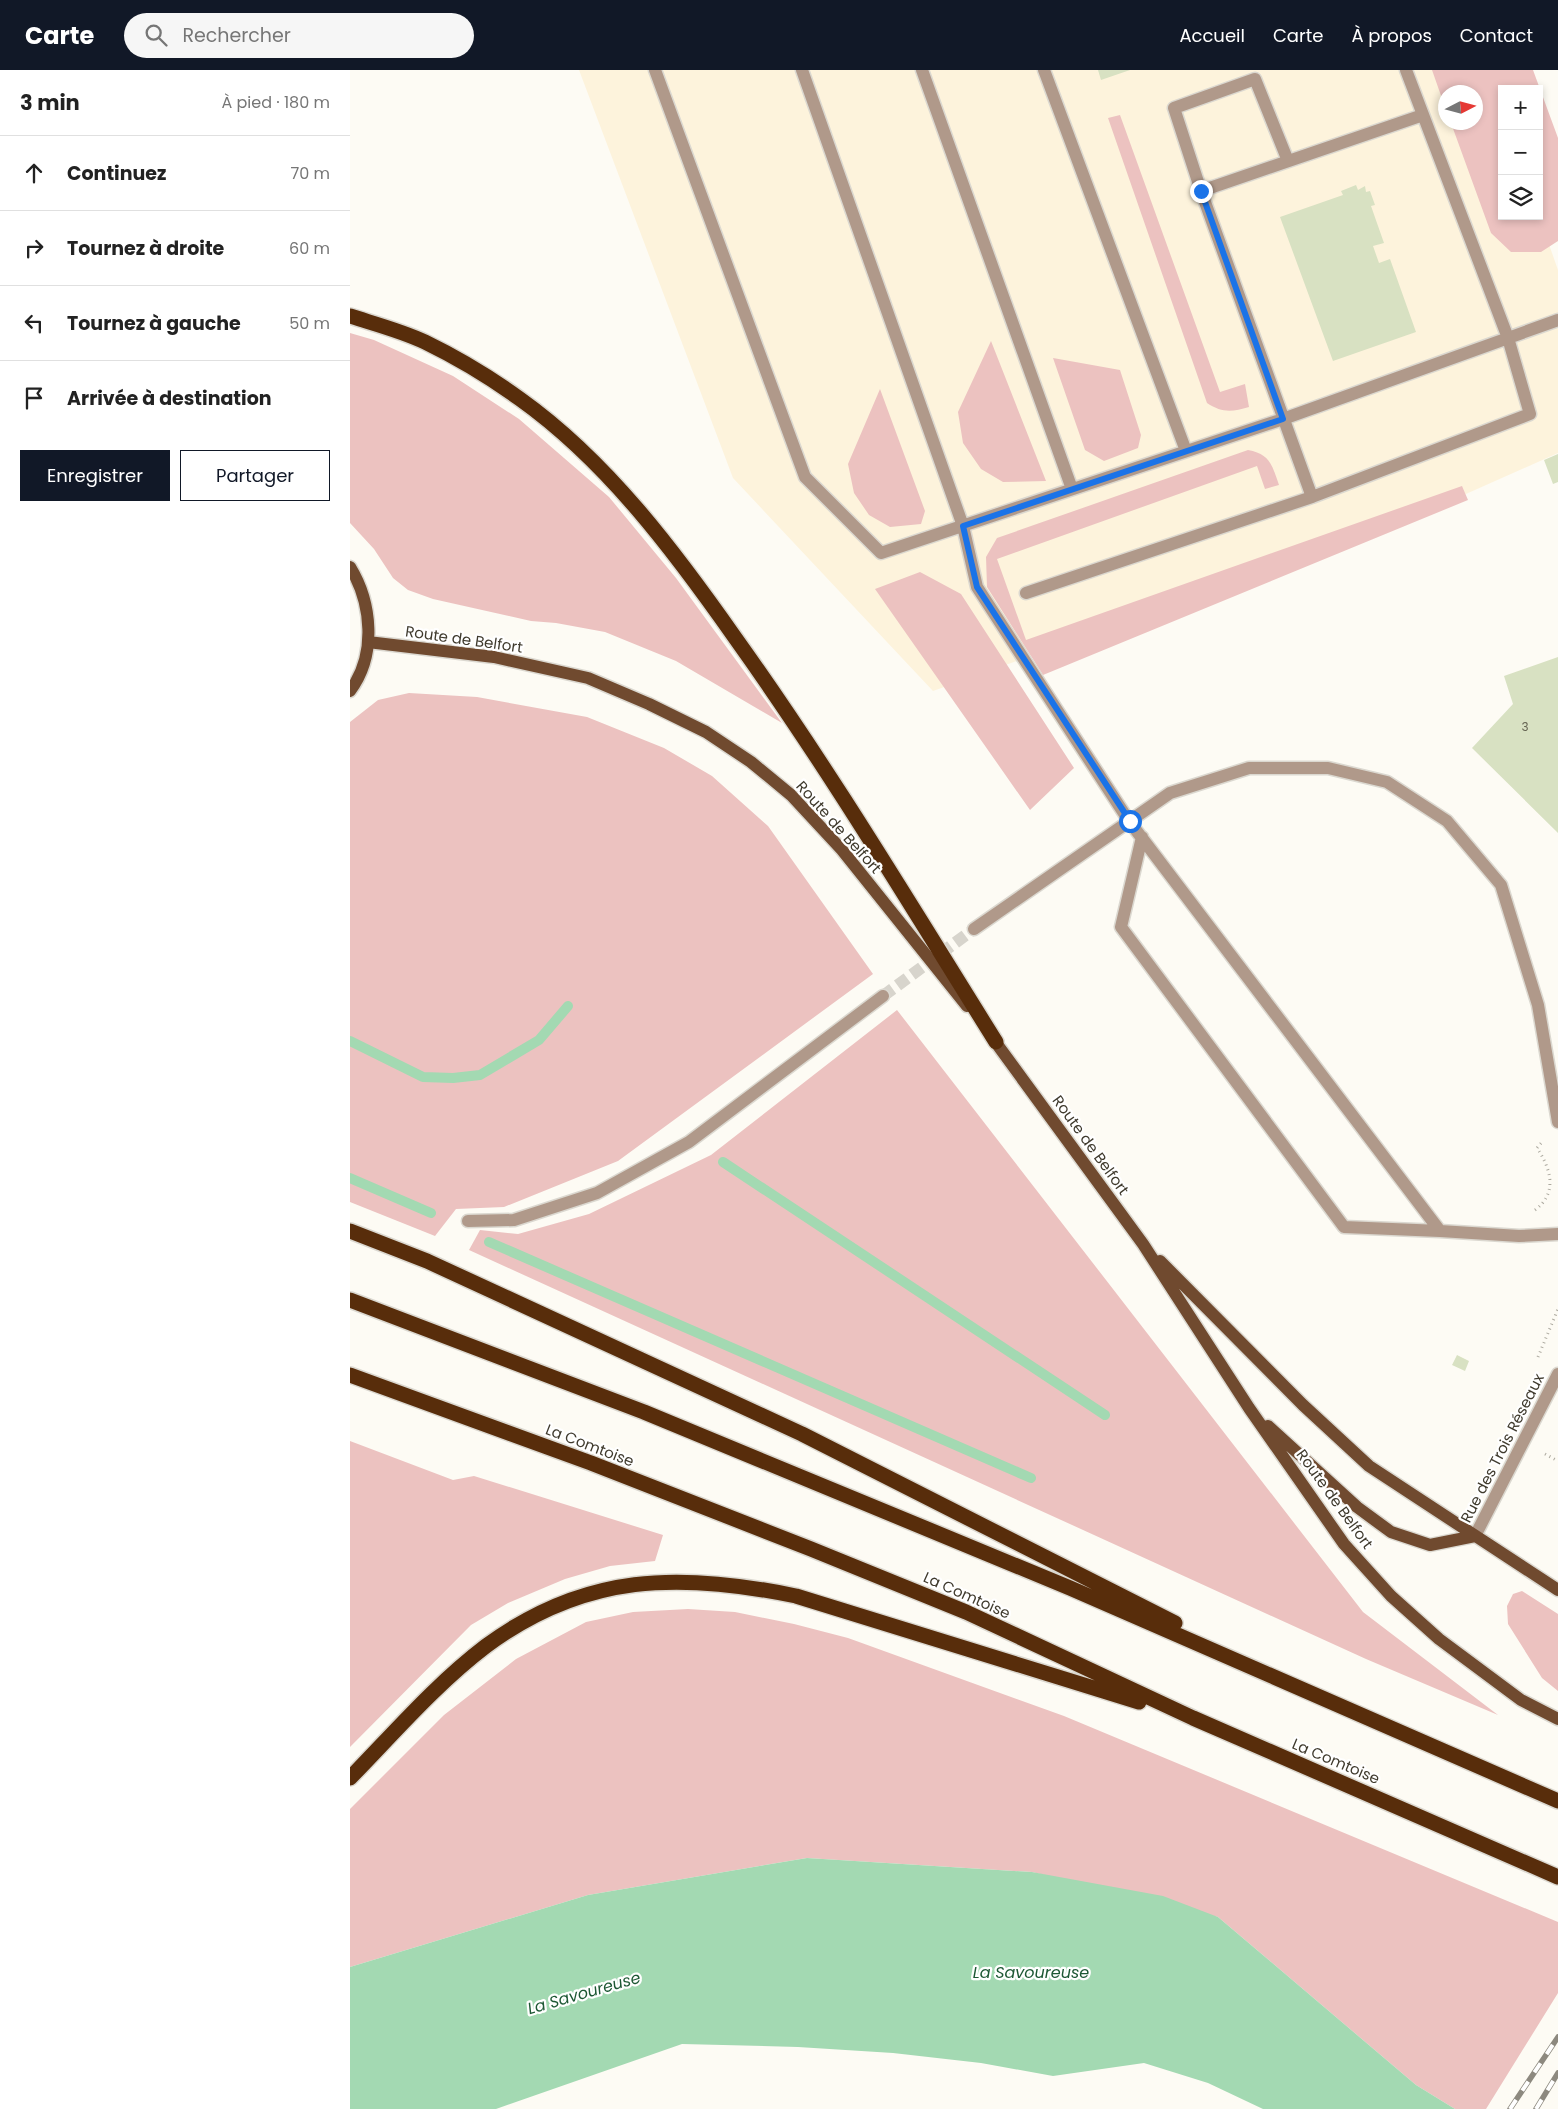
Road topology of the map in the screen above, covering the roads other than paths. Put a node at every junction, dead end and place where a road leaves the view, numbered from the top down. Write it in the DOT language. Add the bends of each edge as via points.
graph roads {
  1 [pos="655,70"];
  2 [pos="802,70"];
  3 [pos="922,70"];
  4 [pos="1044,70"];
  5 [pos="1406,70"];
  6 [pos="1423,115"];
  7 [pos="1288,161"];
  8 [pos="1201,191"];
  9 [pos="350,316"];
  10 [pos="1558,320"];
  11 [pos="1508,338"];
  12 [pos="1283,419"];
  13 [pos="1186,451"];
  14 [pos="1072,489"];
  15 [pos="1312,497"];
  16 [pos="963,526"];
  17 [pos="350,567"];
  18 [pos="1026,593"];
  19 [pos="368,642"];
  20 [pos="350,691"];
  21 [pos="1130,821"];
  22 [pos="1142,837"];
  23 [pos="974,929"];
  24 [pos="883,996"];
  25 [pos="996,1042"];
  26 [pos="1558,1122"];
  27 [pos="468,1221"];
  28 [pos="1440,1230"];
  29 [pos="350,1231"];
  30 [pos="1558,1234"];
  31 [pos="1143,1244"];
  32 [pos="350,1300"];
  33 [pos="1558,1374"];
  34 [pos="350,1375"];
  35 [pos="1249,1408"];
  36 [pos="1475,1536"];
  37 [pos="1558,1590"];
  38 [pos="1311,1692"];
  39 [pos="1193,1718"];
  40 [pos="1558,1719"];
  41 [pos="350,1778"];
  42 [pos="1558,1801"];
  43 [pos="1558,1877"];
  1 -- 16 [label="street" via="805,478 881,553"];
  2 -- 16 [label="street"];
  3 -- 14 [label="street"];
  4 -- 13 [label="street"];
  5 -- 6 [label="street"];
  6 -- 7 [label="street"];
  6 -- 11 [label="street"];
  7 -- 8 [label="street"];
  7 -- 8 [label="street" via="1255,79 1174,108"];
  8 -- 12 [label="street"];
  9 -- 25 [label="highway" via="424,342 520,399 562,433 647,521 700,588 795,721"];
  10 -- 11 [label="street"];
  11 -- 12 [label="street"];
  11 -- 15 [label="street" via="1530,414"];
  12 -- 13 [label="street"];
  12 -- 15 [label="street"];
  13 -- 14 [label="street"];
  14 -- 16 [label="street"];
  15 -- 18 [label="street"];
  16 -- 21 [label="street" via="977,587"];
  17 -- 19 [label="main road" via="365,600"];
  19 -- 20 [label="main road" via="362,666"];
  19 -- 25 [label="main road, Route de Belfort" via="494,657 588,678 706,732 751,762 792,796 842,850"];
  21 -- 22 [label="street"];
  21 -- 23 [label="street"];
  21 -- 26 [label="street" via="1170,793 1249,768 1328,768 1387,782 1447,821 1501,885 1538,1005"];
  22 -- 28 [label="street"];
  22 -- 28 [label="street" via="1121,927 1344,1227"];
  24 -- 27 [label="street" via="689,1142 597,1193 514,1220"];
  25 -- 31 [label="main road, Route de Belfort"];
  28 -- 30 [label="street" via="1520,1236"];
  29 -- 38 [label="highway" via="427,1261 802,1434"];
  31 -- 35 [label="main road, Route de Belfort"];
  31 -- 36 [label="main road, Route de Belfort" via="1303,1405 1369,1466"];
  32 -- 38 [label="highway" via="644,1412 1070,1588"];
  33 -- 36 [label="street, Rue des Trois Réseaux"];
  34 -- 39 [label="highway, La Comtoise" via="591,1463 966,1612"];
  35 -- 36 [label="main road" via="1357,1508 1391,1532 1430,1545"];
  35 -- 40 [label="main road, Route de Belfort" via="1344,1544 1391,1596 1439,1639 1506,1689"];
  36 -- 37 [label="main road, Route de Belfort"];
  38 -- 42 [label="highway"];
  39 -- 41 [label="highway" via="796,1596 708,1582 647,1583 608,1588 559,1604 486,1646 431,1694"];
  39 -- 43 [label="highway, La Comtoise"];
}
